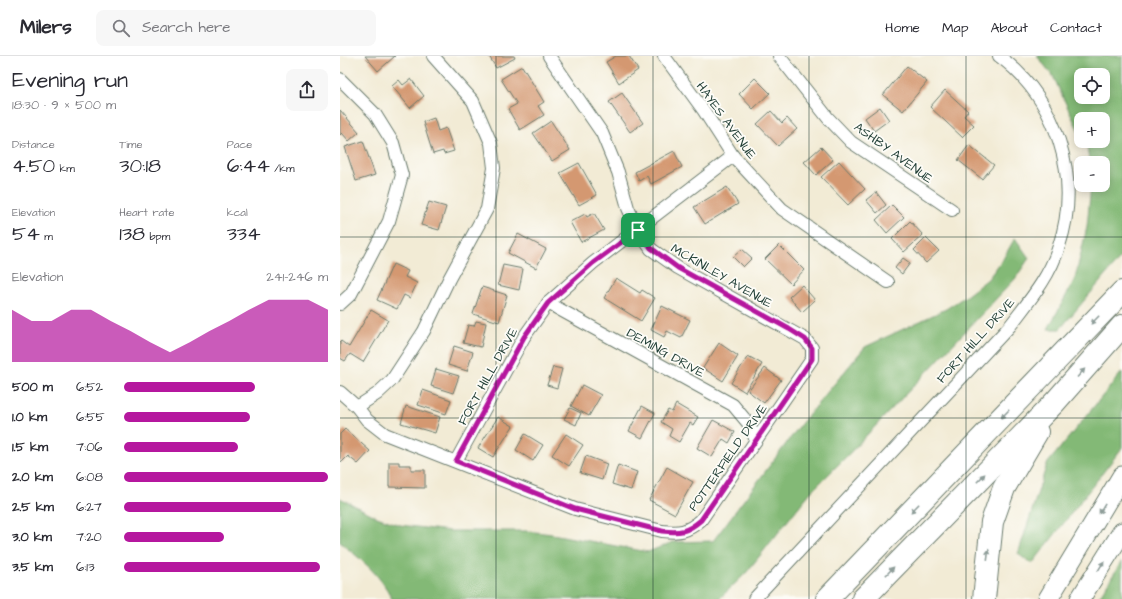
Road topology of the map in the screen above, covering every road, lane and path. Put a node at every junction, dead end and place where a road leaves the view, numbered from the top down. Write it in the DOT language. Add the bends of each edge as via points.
graph roads {
  1 [pos="433,56"];
  2 [pos="549,56"];
  3 [pos="664,56"];
  4 [pos="778,56"];
  5 [pos="999,56"];
  6 [pos="340,79"];
  7 [pos="733,156"];
  8 [pos="952,210"];
  9 [pos="638,230"];
  10 [pos="888,282"];
  11 [pos="1122,292"];
  12 [pos="548,303"];
  13 [pos="340,304"];
  14 [pos="1122,326"];
  15 [pos="812,359"];
  16 [pos="340,392"];
  17 [pos="1055,402"];
  18 [pos="356,407"];
  19 [pos="756,440"];
  20 [pos="456,461"];
  21 [pos="1122,476"];
  22 [pos="1122,532"];
  23 [pos="984,596"];
  24 [pos="754,599"];
  25 [pos="827,599"];
  26 [pos="863,599"];
  27 [pos="1048,599"];
  28 [pos="1080,599"];
  1 -- 18 [label="street" via="473,101 491,143 494,168 487,209 424,331 392,380 377,394"];
  2 -- 9 [label="street, MCKINLEY AVENUE" via="602,133"];
  3 -- 7 [label="street, HAYES AVENUE"];
  4 -- 8 [label="street, ASHBY AVENUE" via="828,118 851,142"];
  5 -- 24 [label="street, FORT HILL DRIVE" via="1034,92 1055,128 1060,142 1068,183 1068,208 1063,235 1054,259 1045,278 1010,326"];
  6 -- 13 [label="street" via="375,114 392,143 402,175 390,221 351,294"];
  7 -- 9 [label="street, FORT HILL DRIVE"];
  7 -- 10 [label="street, HAYES AVENUE" via="782,209"];
  9 -- 12 [label="street, FORT HILL DRIVE" via="593,263"];
  9 -- 15 [label="street, MCKINLEY AVENUE" via="651,248 678,268 805,339 812,348"];
  11 -- 25 [label="highway, one-way"];
  12 -- 19 [label="street, DEMING DRIVE" via="733,405 748,423"];
  12 -- 20 [label="street, FORT HILL DRIVE" via="524,337"];
  17 -- 14 [label="highway, one-way"];
  15 -- 19 [label="street, POTTERFIELD DRIVE"];
  16 -- 18 [label="street, POTTERFIELD DRIVE"];
  23 -- 17 [label="highway, one-way" via="992,522 1004,488"];
  26 -- 17 [label="highway, one-way"];
  18 -- 20 [label="street, POTTERFIELD DRIVE" via="367,420 385,434"];
  19 -- 20 [label="street, POTTERFIELD DRIVE" via="701,520 690,529 677,532 662,531 575,509"];
  21 -- 27 [label="main road, one-way"];
  28 -- 22 [label="main road, one-way"];
}
